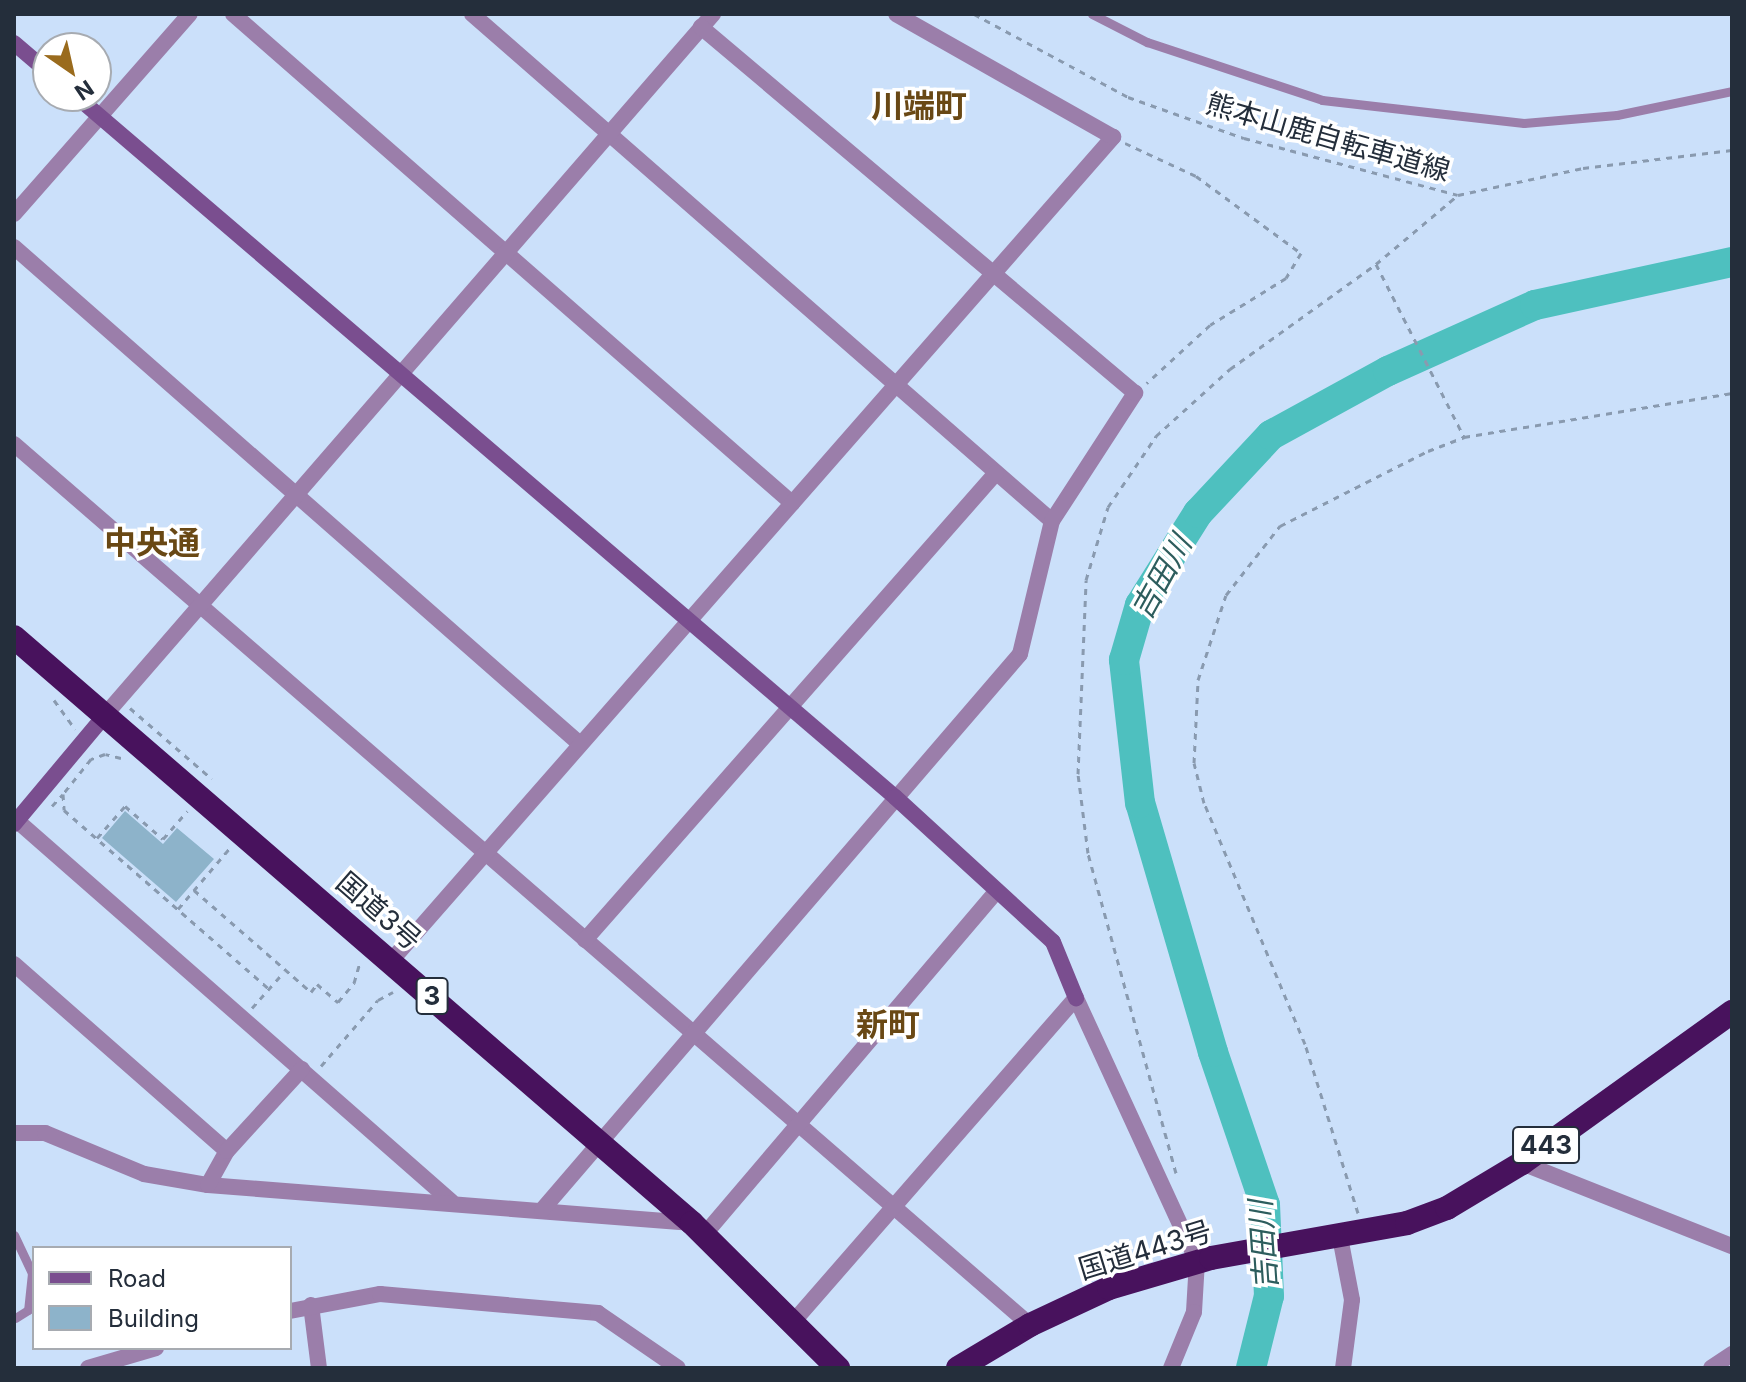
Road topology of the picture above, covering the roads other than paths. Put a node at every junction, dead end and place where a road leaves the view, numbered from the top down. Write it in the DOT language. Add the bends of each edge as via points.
graph roads {
  1 [pos="190,14"];
  2 [pos="233,14"];
  3 [pos="472,14"];
  4 [pos="713,14"];
  5 [pos="896,14"];
  6 [pos="1092,14"];
  7 [pos="701,27"];
  8 [pos="14,43"];
  9 [pos="32,58"];
  10 [pos="1732,91"];
  11 [pos="95,112"];
  12 [pos="100,116"];
  13 [pos="609,133"];
  14 [pos="14,214"];
  15 [pos="14,247"];
  16 [pos="505,252"];
  17 [pos="991,276"];
  18 [pos="400,373"];
  19 [pos="895,384"];
  20 [pos="14,444"];
  21 [pos="996,473"];
  22 [pos="295,494"];
  23 [pos="792,503"];
  24 [pos="1052,521"];
  25 [pos="199,603"];
  26 [pos="689,621"];
  27 [pos="14,637"];
  28 [pos="790,707"];
  29 [pos="105,715"];
  30 [pos="580,744"];
  31 [pos="895,797"];
  32 [pos="15,821"];
  33 [pos="487,851"];
  34 [pos="997,891"];
  35 [pos="585,940"];
  36 [pos="14,964"];
  37 [pos="384,969"];
  38 [pos="1076,998"];
  39 [pos="1732,1012"];
  40 [pos="694,1032"];
  41 [pos="306,1064"];
  42 [pos="799,1123"];
  43 [pos="14,1133"];
  44 [pos="600,1142"];
  45 [pos="227,1151"];
  46 [pos="1522,1163"];
  47 [pos="208,1185"];
  48 [pos="452,1202"];
  49 [pos="896,1207"];
  50 [pos="542,1210"];
  51 [pos="698,1229"];
  52 [pos="1352,1234"];
  53 [pos="14,1235"];
  54 [pos="1732,1246"];
  55 [pos="1204,1259"];
  56 [pos="311,1305"];
  57 [pos="292,1310"];
  58 [pos="15,1318"];
  59 [pos="794,1321"];
  60 [pos="1030,1325"];
  61 [pos="149,1350"];
  62 [pos="1732,1354"];
  63 [pos="88,1368"];
  64 [pos="319,1368"];
  65 [pos="678,1368"];
  66 [pos="838,1368"];
  67 [pos="958,1368"];
  68 [pos="1171,1368"];
  69 [pos="1343,1368"];
  70 [pos="1711,1368"];
  1 -- 12 [label="street"];
  2 -- 16 [label="street"];
  3 -- 13 [label="street"];
  4 -- 7 [label="street"];
  5 -- 17 [label="street" via="1113,137"];
  6 -- 10 [label="lane" via="1176,53 1336,102 1524,123 1617,115"];
  7 -- 13 [label="street"];
  7 -- 17 [label="street"];
  8 -- 9 [label="street"];
  11 -- 12 [label="street"];
  12 -- 14 [label="street"];
  12 -- 18 [label="street"];
  13 -- 16 [label="street"];
  13 -- 19 [label="street"];
  15 -- 22 [label="street"];
  16 -- 18 [label="street"];
  16 -- 23 [label="street"];
  17 -- 19 [label="street"];
  17 -- 24 [label="street" via="1135,393"];
  18 -- 22 [label="street"];
  18 -- 26 [label="street"];
  19 -- 21 [label="street"];
  19 -- 23 [label="street"];
  20 -- 25 [label="street"];
  21 -- 24 [label="street"];
  21 -- 28 [label="street"];
  22 -- 25 [label="street"];
  22 -- 30 [label="street"];
  23 -- 26 [label="street"];
  24 -- 31 [label="street" via="1020,654"];
  25 -- 29 [label="street"];
  25 -- 33 [label="street"];
  26 -- 28 [label="street"];
  26 -- 30 [label="street"];
  27 -- 29 [label="highway, 国道3号 / 3"];
  28 -- 31 [label="street"];
  28 -- 35 [label="street"];
  29 -- 32 [label="street"];
  29 -- 37 [label="highway, 国道3号 / 3"];
  30 -- 33 [label="street"];
  31 -- 34 [label="street"];
  31 -- 40 [label="street"];
  32 -- 41 [label="street"];
  33 -- 35 [label="street"];
  33 -- 37 [label="street"];
  34 -- 38 [label="street" via="1053,942"];
  34 -- 42 [label="street"];
  35 -- 40 [label="street"];
  36 -- 45 [label="street"];
  37 -- 44 [label="highway, 国道3号 / 3"];
  38 -- 49 [label="street"];
  38 -- 55 [label="street"];
  39 -- 46 [label="highway, 国道443号 / 443"];
  40 -- 42 [label="street"];
  40 -- 44 [label="street"];
  41 -- 45 [label="street"];
  41 -- 48 [label="street"];
  42 -- 49 [label="street"];
  42 -- 51 [label="street"];
  43 -- 47 [label="street" via="45,1133 144,1174"];
  44 -- 50 [label="street"];
  44 -- 51 [label="highway, 国道3号 / 3"];
  45 -- 47 [label="street"];
  46 -- 52 [label="highway, 国道443号 / 443" via="1447,1208"];
  46 -- 54 [label="street"];
  47 -- 48 [label="street"];
  48 -- 50 [label="street"];
  49 -- 59 [label="street"];
  49 -- 60 [label="street"];
  50 -- 51 [label="street"];
  51 -- 59 [label="highway, 国道3号 / 3"];
  52 -- 55 [label="highway, 国道443号 / 443"];
  52 -- 69 [label="street" via="1352,1300"];
  53 -- 58 [label="lane" via="32,1273 28,1310"];
  55 -- 60 [label="highway, 国道443号 / 443" via="1109,1288"];
  55 -- 68 [label="street" via="1194,1312"];
  56 -- 57 [label="street"];
  56 -- 64 [label="street"];
  56 -- 65 [label="street" via="380,1294 598,1313"];
  59 -- 66 [label="highway, 国道3号 / 3"];
  60 -- 67 [label="highway, 国道443号 / 443"];
  61 -- 63 [label="street"];
  62 -- 70 [label="street"];
}
